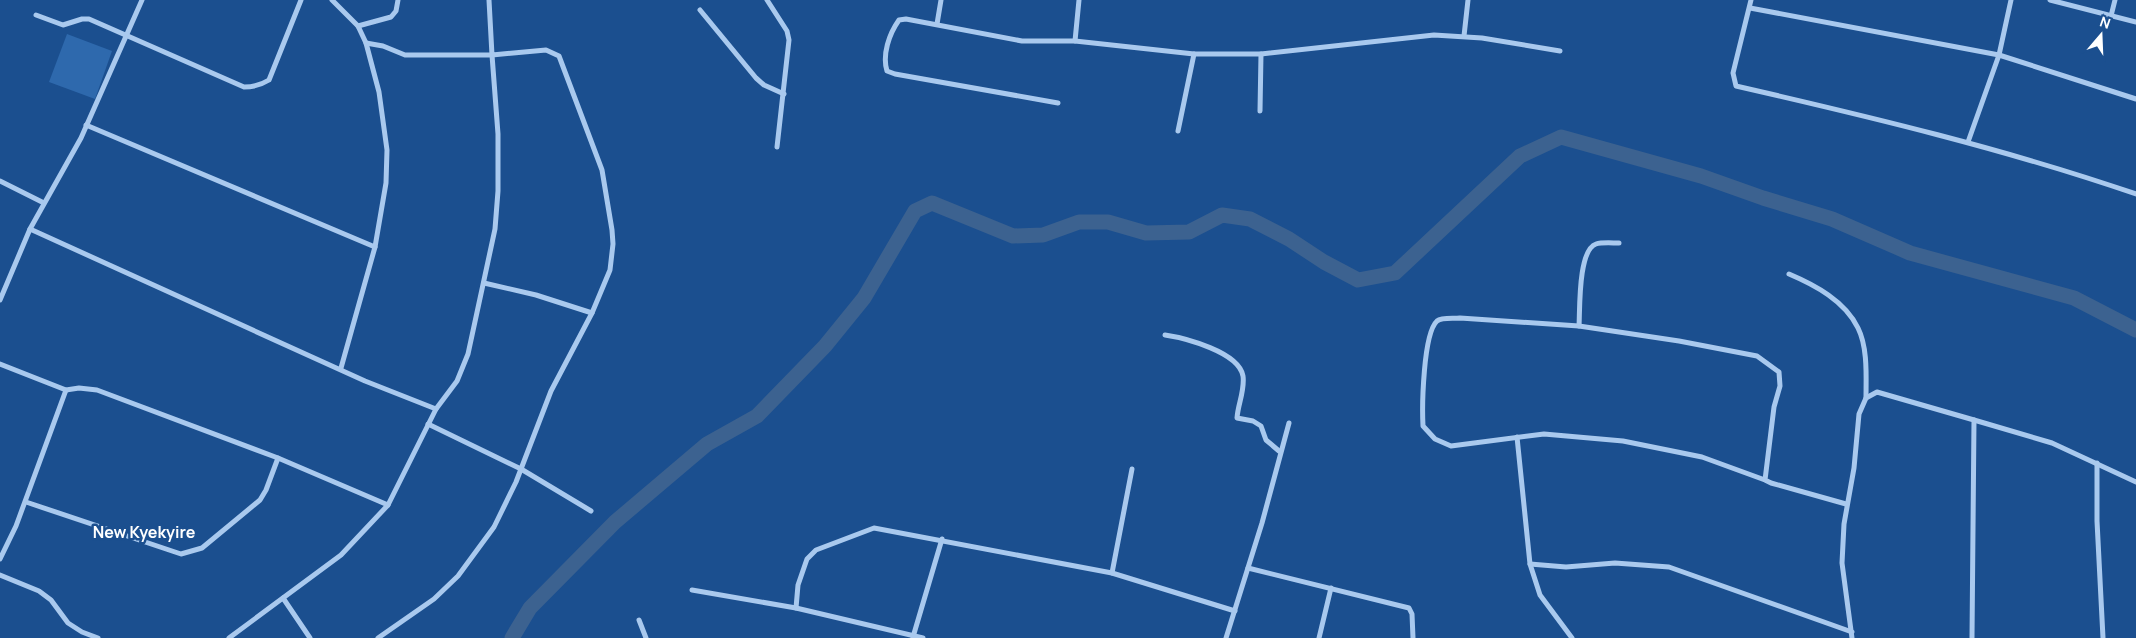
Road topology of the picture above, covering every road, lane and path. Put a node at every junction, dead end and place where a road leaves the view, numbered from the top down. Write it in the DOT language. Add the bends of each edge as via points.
graph roads {
  1 [pos="142,0"];
  2 [pos="301,0"];
  3 [pos="332,0"];
  4 [pos="398,0"];
  5 [pos="489,0"];
  6 [pos="767,0"];
  7 [pos="941,0"];
  8 [pos="1080,0"];
  9 [pos="1468,0"];
  10 [pos="1752,0"];
  11 [pos="2011,0"];
  12 [pos="2050,0"];
  13 [pos="2115,0"];
  14 [pos="1750,8"];
  15 [pos="700,10"];
  16 [pos="36,16"];
  17 [pos="2111,16"];
  18 [pos="2136,22"];
  19 [pos="937,24"];
  20 [pos="358,26"];
  21 [pos="126,35"];
  22 [pos="1464,36"];
  23 [pos="1075,41"];
  24 [pos="366,43"];
  25 [pos="1560,51"];
  26 [pos="1194,54"];
  27 [pos="1261,54"];
  28 [pos="492,55"];
  29 [pos="1998,55"];
  30 [pos="784,94"];
  31 [pos="2136,99"];
  32 [pos="1058,103"];
  33 [pos="1260,112"];
  34 [pos="86,125"];
  35 [pos="1178,131"];
  36 [pos="1968,142"];
  37 [pos="777,147"];
  38 [pos="0,181"];
  39 [pos="2136,194"];
  40 [pos="44,203"];
  41 [pos="30,229"];
  42 [pos="1619,243"];
  43 [pos="375,247"];
  44 [pos="1789,274"];
  45 [pos="484,283"];
  46 [pos="0,300"];
  47 [pos="592,312"];
  48 [pos="1579,326"];
  49 [pos="1165,334"];
  50 [pos="0,364"];
  51 [pos="341,368"];
  52 [pos="66,390"];
  53 [pos="1866,398"];
  54 [pos="436,409"];
  55 [pos="1974,420"];
  56 [pos="1289,423"];
  57 [pos="428,424"];
  58 [pos="1517,437"];
  59 [pos="1279,451"];
  60 [pos="278,458"];
  61 [pos="2097,463"];
  62 [pos="521,469"];
  63 [pos="1132,469"];
  64 [pos="1765,480"];
  65 [pos="2136,482"];
  66 [pos="26,502"];
  67 [pos="1846,504"];
  68 [pos="388,506"];
  69 [pos="591,511"];
  70 [pos="942,539"];
  71 [pos="0,559"];
  72 [pos="1530,564"];
  73 [pos="1248,568"];
  74 [pos="1112,572"];
  75 [pos="0,575"];
  76 [pos="1331,588"];
  77 [pos="692,590"];
  78 [pos="283,598"];
  79 [pos="796,608"];
  80 [pos="1235,612"];
  81 [pos="639,620"];
  82 [pos="1852,632"];
  83 [pos="914,637"];
  84 [pos="98,638"];
  85 [pos="229,638"];
  86 [pos="310,638"];
  87 [pos="378,638"];
  88 [pos="646,638"];
  89 [pos="923,638"];
  90 [pos="1226,638"];
  91 [pos="1319,638"];
  92 [pos="1413,638"];
  93 [pos="1572,638"];
  94 [pos="1852,638"];
  95 [pos="1972,638"];
  96 [pos="2102,638"];
  1 -- 21 [label="street"];
  2 -- 21 [label="street" via="269,80 262,85 244,87"];
  3 -- 20 [label="street"];
  4 -- 20 [label="street" via="392,17"];
  5 -- 28 [label="street"];
  6 -- 30 [label="street" via="790,40"];
  7 -- 19 [label="street"];
  8 -- 23 [label="street"];
  9 -- 22 [label="street"];
  10 -- 14 [label="street"];
  11 -- 29 [label="street"];
  12 -- 17 [label="street"];
  13 -- 17 [label="street"];
  14 -- 29 [label="street"];
  14 -- 36 [label="street" via="1733,73 1736,86"];
  15 -- 30 [label="street" via="756,78"];
  16 -- 21 [label="street" via="64,25 89,19"];
  17 -- 18 [label="street"];
  19 -- 23 [label="street" via="1022,41"];
  19 -- 32 [label="street" via="899,20 892,29 887,46 887,71"];
  20 -- 24 [label="street"];
  21 -- 34 [label="street"];
  22 -- 25 [label="street"];
  22 -- 27 [label="street" via="1434,34"];
  23 -- 26 [label="street"];
  24 -- 28 [label="street" via="405,55"];
  24 -- 43 [label="street" via="379,92 387,150 386,183"];
  26 -- 27 [label="street"];
  26 -- 35 [label="street"];
  27 -- 33 [label="street"];
  28 -- 45 [label="street" via="498,191 495,229"];
  28 -- 47 [label="street" via="546,50 559,56 602,170 612,230 610,270"];
  29 -- 31 [label="street"];
  29 -- 36 [label="street"];
  30 -- 37 [label="street"];
  34 -- 40 [label="street"];
  34 -- 43 [label="street"];
  36 -- 39 [label="street"];
  38 -- 40 [label="street"];
  40 -- 41 [label="street"];
  41 -- 46 [label="street"];
  41 -- 51 [label="street"];
  42 -- 48 [label="street" via="1595,244 1588,249 1582,278"];
  43 -- 51 [label="street"];
  44 -- 53 [label="street" via="1831,296 1858,328 1866,369"];
  45 -- 47 [label="street"];
  45 -- 54 [label="street" via="468,354 457,381"];
  47 -- 62 [label="street" via="551,391"];
  48 -- 58 [label="street" via="1460,318 1436,322 1431,333 1421,393 1423,426 1435,439 1451,446"];
  48 -- 64 [label="street" via="1679,341 1757,356 1768,362 1779,372 1780,386"];
  49 -- 59 [label="street" via="1187,338 1238,364 1243,375 1237,418 1261,426 1266,440"];
  50 -- 52 [label="street"];
  51 -- 54 [label="street"];
  52 -- 60 [label="street" via="97,390"];
  52 -- 66 [label="street"];
  53 -- 55 [label="street" via="1877,392"];
  53 -- 67 [label="street" via="1860,414"];
  54 -- 57 [label="street"];
  55 -- 61 [label="street" via="2052,443"];
  55 -- 95 [label="street"];
  56 -- 59 [label="street"];
  57 -- 62 [label="street"];
  57 -- 68 [label="street"];
  58 -- 64 [label="street" via="1544,434 1623,442 1702,457"];
  58 -- 72 [label="street"];
  59 -- 73 [label="street"];
  60 -- 66 [label="street" via="260,500 202,548 181,554"];
  60 -- 68 [label="street"];
  61 -- 65 [label="street"];
  61 -- 96 [label="street"];
  62 -- 69 [label="street"];
  62 -- 87 [label="street" via="494,527 458,576 434,599"];
  63 -- 74 [label="street"];
  64 -- 67 [label="street"];
  66 -- 71 [label="street"];
  67 -- 82 [label="street" via="1842,563"];
  68 -- 78 [label="street" via="341,555"];
  70 -- 74 [label="street"];
  70 -- 79 [label="street" via="874,528 816,550 802,570"];
  70 -- 83 [label="street"];
  72 -- 82 [label="street" via="1669,566"];
  72 -- 93 [label="street" via="1540,596"];
  73 -- 76 [label="street"];
  73 -- 80 [label="street"];
  74 -- 80 [label="street"];
  75 -- 84 [label="street" via="39,591 51,600 68,623"];
  76 -- 91 [label="street"];
  76 -- 92 [label="street" via="1409,608"];
  77 -- 79 [label="street"];
  78 -- 85 [label="street"];
  78 -- 86 [label="street"];
  79 -- 83 [label="street"];
  80 -- 90 [label="street"];
  81 -- 88 [label="street"];
  82 -- 94 [label="street"];
  83 -- 89 [label="street"];
}
